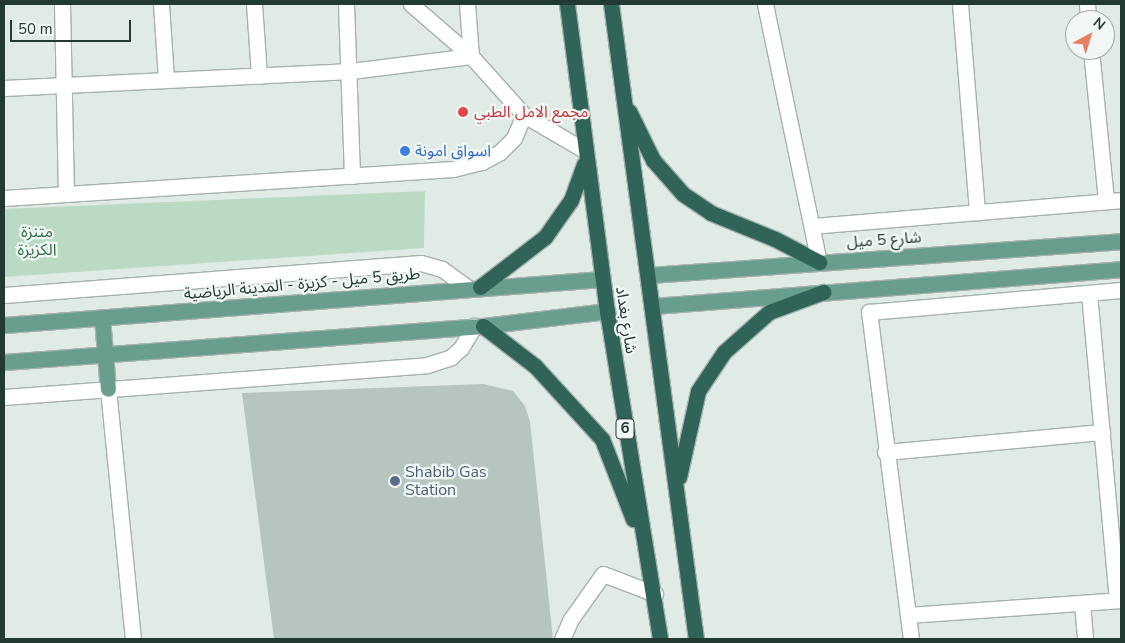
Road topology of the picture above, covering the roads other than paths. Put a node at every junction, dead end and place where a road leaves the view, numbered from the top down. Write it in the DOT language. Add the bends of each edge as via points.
graph roads {
  1 [pos="62,4"];
  2 [pos="161,4"];
  3 [pos="254,4"];
  4 [pos="346,4"];
  5 [pos="411,4"];
  6 [pos="467,4"];
  7 [pos="567,4"];
  8 [pos="611,4"];
  9 [pos="765,4"];
  10 [pos="960,4"];
  11 [pos="471,56"];
  12 [pos="1092,60"];
  13 [pos="350,72"];
  14 [pos="258,76"];
  15 [pos="166,80"];
  16 [pos="64,85"];
  17 [pos="4,88"];
  18 [pos="620,89"];
  19 [pos="524,115"];
  20 [pos="585,154"];
  21 [pos="352,176"];
  22 [pos="66,194"];
  23 [pos="4,198"];
  24 [pos="1121,200"];
  25 [pos="1106,201"];
  26 [pos="977,212"];
  27 [pos="812,226"];
  28 [pos="1121,241"];
  29 [pos="819,262"];
  30 [pos="1121,269"];
  31 [pos="650,275"];
  32 [pos="602,279"];
  33 [pos="474,288"];
  34 [pos="1121,290"];
  35 [pos="822,292"];
  36 [pos="1089,293"];
  37 [pos="4,295"];
  38 [pos="654,306"];
  39 [pos="607,311"];
  40 [pos="102,318"];
  41 [pos="4,325"];
  42 [pos="478,326"];
  43 [pos="105,354"];
  44 [pos="4,362"];
  45 [pos="108,389"];
  46 [pos="4,397"];
  47 [pos="1102,432"];
  48 [pos="886,452"];
  49 [pos="676,493"];
  50 [pos="644,546"];
  51 [pos="655,594"];
  52 [pos="1119,600"];
  53 [pos="1082,603"];
  54 [pos="908,615"];
  55 [pos="133,639"];
  56 [pos="562,639"];
  57 [pos="660,639"];
  58 [pos="696,639"];
  59 [pos="911,639"];
  60 [pos="1085,639"];
  1 -- 16 [label="street"];
  2 -- 15 [label="street"];
  3 -- 14 [label="street"];
  4 -- 13 [label="street"];
  5 -- 11 [label="street"];
  6 -- 11 [label="street"];
  7 -- 20 [label="highway, شارع بغداد / 6"];
  8 -- 18 [label="highway, شارع بغداد"];
  9 -- 27 [label="street"];
  10 -- 26 [label="street"];
  11 -- 13 [label="street"];
  11 -- 19 [label="street"];
  12 -- 25 [label="street"];
  13 -- 14 [label="street"];
  13 -- 21 [label="street"];
  14 -- 15 [label="street"];
  15 -- 16 [label="street"];
  16 -- 17 [label="street"];
  16 -- 22 [label="street"];
  18 -- 29 [label="highway" via="653,160 683,194 711,213 775,239"];
  18 -- 31 [label="highway, شارع بغداد"];
  19 -- 20 [label="street"];
  19 -- 21 [label="street" via="514,138 500,152 466,167"];
  20 -- 32 [label="highway, شارع بغداد / 6"];
  20 -- 33 [label="highway" via="571,200 545,237"];
  21 -- 22 [label="street"];
  22 -- 23 [label="street"];
  24 -- 25 [label="street"];
  25 -- 26 [label="street"];
  26 -- 27 [label="street"];
  27 -- 29 [label="street"];
  28 -- 29 [label="main road, شارع 5 ميل"];
  29 -- 31 [label="main road, شارع 5 ميل"];
  30 -- 35 [label="main road"];
  31 -- 38 [label="highway, شارع بغداد"];
  32 -- 33 [label="main road, طريق 5 ميل - كزيزة - المدينة الرياضية"];
  32 -- 39 [label="highway, شارع بغداد / 6"];
  33 -- 37 [label="street" via="442,269 413,264"];
  33 -- 40 [label="main road, طريق 5 ميل - كزيزة - المدينة الرياضية"];
  34 -- 36 [label="street"];
  35 -- 38 [label="main road"];
  35 -- 49 [label="highway" via="769,312 724,352 698,391"];
  36 -- 47 [label="street"];
  36 -- 48 [label="street" via="869,312"];
  38 -- 49 [label="highway, شارع بغداد"];
  39 -- 42 [label="main road"];
  39 -- 50 [label="highway, شارع بغداد / 6"];
  40 -- 41 [label="main road, طريق 5 ميل - كزيزة - المدينة الرياضية"];
  40 -- 43 [label="main road"];
  42 -- 43 [label="main road"];
  42 -- 45 [label="street" via="451,356 427,365"];
  42 -- 50 [label="highway" via="547,377 602,439"];
  43 -- 44 [label="main road"];
  43 -- 45 [label="main road"];
  45 -- 46 [label="street"];
  45 -- 55 [label="street"];
  47 -- 48 [label="street"];
  47 -- 52 [label="street"];
  48 -- 54 [label="street"];
  49 -- 58 [label="highway, شارع بغداد"];
  50 -- 51 [label="highway, شارع بغداد / 6"];
  51 -- 56 [label="street" via="603,574 575,613"];
  51 -- 57 [label="highway, شارع بغداد / 6"];
  52 -- 53 [label="street"];
  53 -- 54 [label="street"];
  53 -- 60 [label="street"];
  54 -- 59 [label="street"];
}
